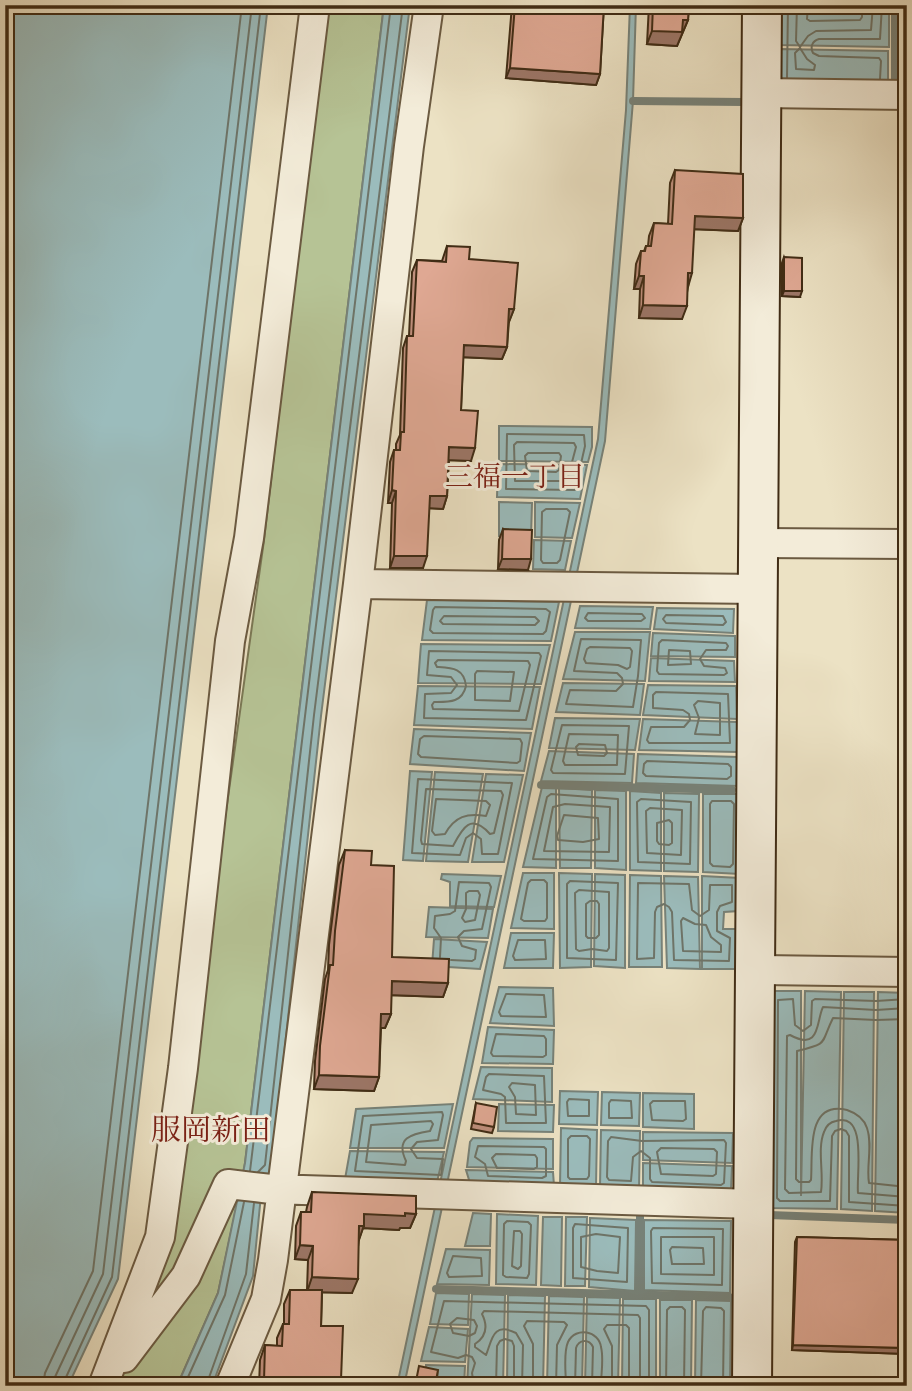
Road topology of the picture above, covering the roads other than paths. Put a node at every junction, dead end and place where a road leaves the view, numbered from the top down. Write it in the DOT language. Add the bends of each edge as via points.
graph roads {
  1 [pos="315,5"];
  2 [pos="429,5"];
  3 [pos="762,5"];
  4 [pos="761,93"];
  5 [pos="907,95"];
  6 [pos="758,543"];
  7 [pos="907,544"];
  8 [pos="358,584"];
  9 [pos="757,589"];
  10 [pos="755,970"];
  11 [pos="907,972"];
  12 [pos="276,1190"];
  13 [pos="753,1204"];
  14 [pos="105,1380"];
  15 [pos="230,1386"];
  16 [pos="752,1386"];
  1 -- 14 [label="street" via="249,537 230,641 160,1237"];
  2 -- 8 [label="street"];
  3 -- 4 [label="street"];
  4 -- 5 [label="street"];
  4 -- 6 [label="street"];
  6 -- 7 [label="street"];
  6 -- 9 [label="street"];
  8 -- 9 [label="street"];
  8 -- 12 [label="street"];
  9 -- 10 [label="street"];
  10 -- 11 [label="street"];
  10 -- 13 [label="street"];
  12 -- 13 [label="street"];
  12 -- 14 [label="street" via="228,1184 186,1276"];
  12 -- 15 [label="street" via="274,1260 266,1298"];
  13 -- 16 [label="street"];
}
